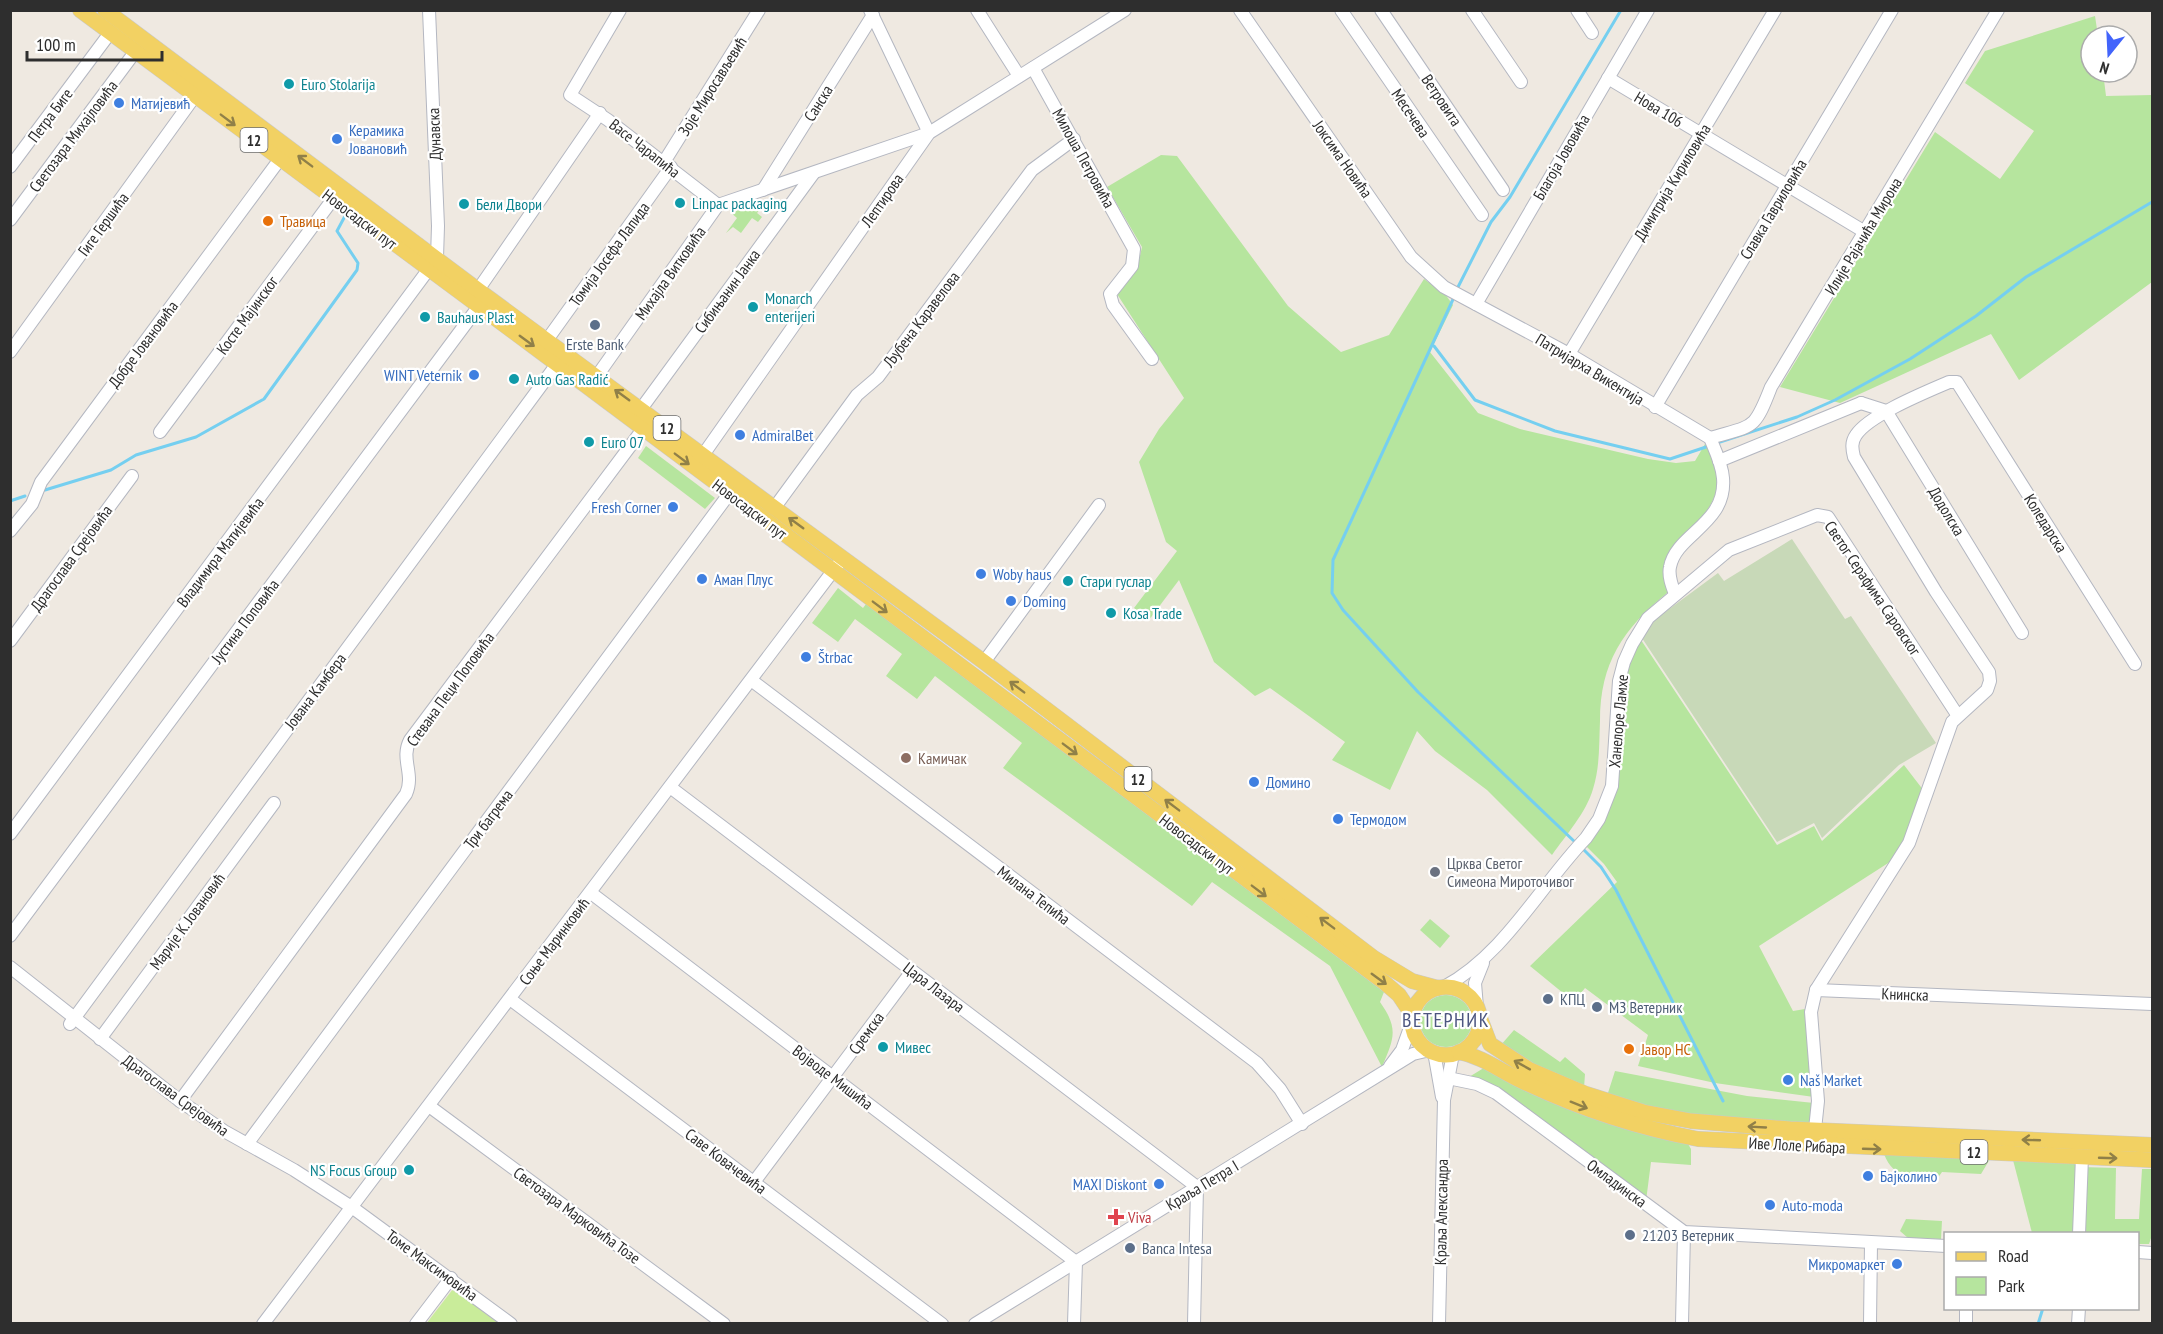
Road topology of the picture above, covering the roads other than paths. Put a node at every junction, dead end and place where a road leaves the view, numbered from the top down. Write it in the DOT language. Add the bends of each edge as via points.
graph roads {
  1 [pos="80,10"];
  2 [pos="105,10"];
  3 [pos="429,10"];
  4 [pos="620,10"];
  5 [pos="759,10"];
  6 [pos="977,10"];
  7 [pos="1125,10"];
  8 [pos="1240,10"];
  9 [pos="1341,10"];
  10 [pos="1381,10"];
  11 [pos="1472,10"];
  12 [pos="1577,10"];
  13 [pos="1648,10"];
  14 [pos="1775,10"];
  15 [pos="1892,10"];
  16 [pos="1998,10"];
  17 [pos="871,13"];
  18 [pos="1105,15"];
  19 [pos="110,33"];
  20 [pos="1592,33"];
  21 [pos="135,52"];
  22 [pos="1033,68"];
  23 [pos="1019,76"];
  24 [pos="1608,78"];
  25 [pos="1521,82"];
  26 [pos="195,96"];
  27 [pos="600,113"];
  28 [pos="929,134"];
  29 [pos="1701,134"];
  30 [pos="1074,139"];
  31 [pos="280,159"];
  32 [pos="667,165"];
  33 [pos="10,167"];
  34 [pos="813,174"];
  35 [pos="1787,186"];
  36 [pos="763,190"];
  37 [pos="1503,190"];
  38 [pos="333,199"];
  39 [pos="718,205"];
  40 [pos="1482,215"];
  41 [pos="10,220"];
  42 [pos="1865,232"];
  43 [pos="432,264"];
  44 [pos="1456,293"];
  45 [pos="479,298"];
  46 [pos="1476,304"];
  47 [pos="547,340"];
  48 [pos="10,352"];
  49 [pos="1569,354"];
  50 [pos="1152,359"];
  51 [pos="557,364"];
  52 [pos="597,376"];
  53 [pos="1861,403"];
  54 [pos="1655,407"];
  55 [pos="641,409"];
  56 [pos="1886,411"];
  57 [pos="1871,422"];
  58 [pos="643,429"];
  59 [pos="160,432"];
  60 [pos="1712,443"];
  61 [pos="703,455"];
  62 [pos="1719,461"];
  63 [pos="132,476"];
  64 [pos="729,494"];
  65 [pos="1099,505"];
  66 [pos="775,507"];
  67 [pos="10,531"];
  68 [pos="843,558"];
  69 [pos="833,572"];
  70 [pos="1675,594"];
  71 [pos="2022,633"];
  72 [pos="10,641"];
  73 [pos="984,662"];
  74 [pos="2134,664"];
  75 [pos="751,680"];
  76 [pos="1958,716"];
  77 [pos="670,787"];
  78 [pos="274,804"];
  79 [pos="10,834"];
  80 [pos="591,893"];
  81 [pos="10,936"];
  82 [pos="1488,955"];
  83 [pos="10,968"];
  84 [pos="912,970"];
  85 [pos="1441,988"];
  86 [pos="1816,990"];
  87 [pos="510,999"];
  88 [pos="2152,1004"];
  89 [pos="1478,1013"];
  90 [pos="1412,1019"];
  91 [pos="71,1021"];
  92 [pos="100,1039"];
  93 [pos="1432,1051"];
  94 [pos="1456,1053"];
  95 [pos="1383,1075"];
  96 [pos="833,1077"];
  97 [pos="1448,1078"];
  98 [pos="1444,1100"];
  99 [pos="180,1101"];
  100 [pos="429,1106"];
  101 [pos="1302,1124"];
  102 [pos="1815,1130"];
  103 [pos="247,1144"];
  104 [pos="2152,1145"];
  105 [pos="1813,1146"];
  106 [pos="2082,1157"];
  107 [pos="2152,1160"];
  108 [pos="754,1182"];
  109 [pos="1197,1187"];
  110 [pos="353,1208"];
  111 [pos="1684,1232"];
  112 [pos="2079,1232"];
  113 [pos="1871,1243"];
  114 [pos="1944,1246"];
  115 [pos="1076,1262"];
  116 [pos="451,1278"];
  117 [pos="264,1323"];
  118 [pos="416,1323"];
  119 [pos="511,1323"];
  120 [pos="724,1323"];
  121 [pos="942,1323"];
  122 [pos="975,1323"];
  123 [pos="1074,1323"];
  124 [pos="1194,1323"];
  125 [pos="1439,1323"];
  126 [pos="1682,1323"];
  127 [pos="1870,1323"];
  1 -- 19 [label="main road, Новосадски пут / 12"];
  43 -- 2 [label="main road, Новосадски пут / 12, one-way"];
  3 -- 43 [label="street, Дунавска" via="438,226"];
  4 -- 27 [label="street, Васе Чарапића" via="570,95"];
  5 -- 32 [label="street, Зоје Миросављевић"];
  6 -- 23 [label="street"];
  7 -- 18 [label="street, Лептирова"];
  8 -- 44 [label="street, Јоксима Новића" via="1411,257"];
  9 -- 40 [label="street, Месечева"];
  10 -- 37 [label="street, Ветровита"];
  11 -- 25 [label="street"];
  12 -- 20 [label="street"];
  13 -- 24 [label="street, Благоја Јововића"];
  14 -- 29 [label="street, Димитрија Кириловића"];
  15 -- 35 [label="street, Славка Гавриловића"];
  16 -- 42 [label="street, Илије Рајачића Мирона"];
  17 -- 28 [label="street"];
  17 -- 36 [label="street, Санска"];
  18 -- 22 [label="street, Лептирова"];
  19 -- 21 [label="main road, Новосадски пут / 12"];
  19 -- 33 [label="street, Петра Биге"];
  21 -- 26 [label="main road, Новосадски пут / 12"];
  21 -- 41 [label="street, Светозара Михајловића"];
  22 -- 23 [label="street, Лептирова"];
  22 -- 30 [label="street, Милоша Петровића"];
  23 -- 28 [label="street, Лептирова"];
  24 -- 29 [label="street, Нова 106"];
  24 -- 46 [label="street, Благоја Јововића"];
  26 -- 31 [label="main road, Новосадски пут / 12, one-way"];
  26 -- 48 [label="street, Гиге Гершића"];
  27 -- 32 [label="street, Васе Чарапића"];
  27 -- 45 [label="street, Јустина Поповића"];
  28 -- 34 [label="street"];
  28 -- 61 [label="street, Лептирова"];
  29 -- 35 [label="street, Нова 106"];
  29 -- 49 [label="street, Димитрија Кириловића"];
  30 -- 50 [label="street, Милоша Петровића" via="1134,249 1132,266 1110,294 1113,305"];
  30 -- 66 [label="street, Љубена Каравелова" via="1032,170 878,377 858,394"];
  31 -- 38 [label="main road, Новосадски пут / 12"];
  31 -- 67 [label="street, Добре Јовановића" via="41,482 32,504"];
  32 -- 39 [label="street, Васе Чарапића"];
  32 -- 47 [label="street, Томија Јосефа Лапида"];
  34 -- 36 [label="street"];
  34 -- 55 [label="street, Сибињанин Јанка"];
  35 -- 42 [label="street, Нова 106"];
  35 -- 54 [label="street, Славка Гавриловића"];
  36 -- 39 [label="street"];
  38 -- 43 [label="main road, Новосадски пут / 12"];
  38 -- 59 [label="street, Косте Мајинског"];
  39 -- 52 [label="street, Михајла Витковића"];
  42 -- 60 [label="street, Илије Рајачића Мирона" via="1772,387 1755,423"];
  43 -- 45 [label="main road, Новосадски пут / 12"];
  43 -- 79 [label="street, Владимира Матијевића"];
  44 -- 46 [label="street, Патријарха Викентија"];
  45 -- 47 [label="main road, Новосадски пут / 12"];
  45 -- 51 [label="main road, Новосадски пут / 12, one-way"];
  45 -- 81 [label="street, Јустина Поповића"];
  46 -- 49 [label="street, Патријарха Викентија"];
  47 -- 52 [label="main road, Новосадски пут / 12"];
  49 -- 54 [label="street, Патријарха Викентија"];
  51 -- 58 [label="main road, Новосадски пут / 12"];
  51 -- 91 [label="street, Јована Камбера"];
  55 -- 52 [label="main road, Новосадски пут / 12, one-way"];
  53 -- 56 [label="street"];
  53 -- 57 [label="street" via="1868,409"];
  53 -- 62 [label="street"];
  54 -- 60 [label="street, Патријарха Викентија"];
  55 -- 61 [label="main road, Новосадски пут / 12"];
  56 -- 57 [label="street"];
  56 -- 71 [label="street, Додолска"];
  56 -- 74 [label="street, Коледарска" via="1948,382 1957,382"];
  57 -- 76 [label="street" via="1854,436 1854,457 1989,672 1987,690"];
  58 -- 64 [label="main road, Новосадски пут / 12, one-way"];
  58 -- 99 [label="street, Стевана Пеци Поповића" via="410,740 405,756 411,774 406,794"];
  60 -- 62 [label="street"];
  61 -- 66 [label="main road, Новосадски пут / 12"];
  62 -- 70 [label="street" via="1723,485 1718,505 1672,560 1670,575"];
  63 -- 72 [label="street, Драгослава Срејовића"];
  64 -- 69 [label="main road, Новосадски пут / 12"];
  64 -- 103 [label="street, Три багрема"];
  65 -- 73 [label="street"];
  68 -- 66 [label="main road, Новосадски пут / 12, one-way"];
  68 -- 69 [label="street, Соње Маринковић"];
  68 -- 73 [label="main road, Новосадски пут / 12"];
  69 -- 75 [label="street, Соње Маринковић"];
  69 -- 90 [label="main road, Новосадски пут / 12, one-way" via="1385,983 1399,995"];
  70 -- 76 [label="street, Светог Серафима Саровског" via="1729,550 1817,515 1828,517"];
  70 -- 82 [label="street, Ханелоре Ламхе" via="1648,618 1624,662 1619,681 1612,786 1599,819"];
  85 -- 73 [label="main road, Новосадски пут / 12, one-way" via="1412,981 1374,958"];
  75 -- 77 [label="street, Соње Маринковић"];
  75 -- 101 [label="street, Милана Тепића" via="1257,1063 1280,1089"];
  76 -- 86 [label="street" via="1939,754 1909,843"];
  77 -- 80 [label="street, Соње Маринковић"];
  77 -- 84 [label="street, Цара Лазара"];
  78 -- 92 [label="street, Марије К. Јовановић"];
  80 -- 87 [label="street, Соње Маринковић"];
  80 -- 96 [label="street, Војводе Мишића"];
  82 -- 85 [label="street, Ханелоре Ламхе" via="1468,973"];
  82 -- 89 [label="street, Ханелоре Ламхе" via="1476,978"];
  83 -- 91 [label="street, Драгослава Срејовића"];
  84 -- 96 [label="street, Сремска"];
  84 -- 109 [label="street, Цара Лазара"];
  85 -- 89 [label="main road, 12" via="1466,994"];
  85 -- 90 [label="main road" via="1419,1000"];
  86 -- 88 [label="street, Книнска"];
  86 -- 102 [label="street" via="1811,1012 1818,1101"];
  87 -- 100 [label="street, Соње Маринковић"];
  87 -- 108 [label="street, Саве Ковачевића"];
  89 -- 94 [label="main road" via="1476,1036"];
  102 -- 89 [label="main road, Иве Лоле Рибара / 12, one-way" via="1690,1121 1643,1112 1586,1094 1497,1051 1490,1044"];
  90 -- 93 [label="main road, 12" via="1417,1039"];
  90 -- 95 [label="street" via="1402,1050"];
  91 -- 92 [label="street, Драгослава Срејовића"];
  92 -- 99 [label="street, Драгослава Срејовића"];
  93 -- 94 [label="main road, 12"];
  93 -- 95 [label="street, Краља Петра I" via="1413,1054"];
  93 -- 98 [label="street"];
  94 -- 97 [label="street"];
  94 -- 105 [label="main road, Иве Лоле Рибара / 12, one-way" via="1480,1058 1525,1083 1639,1126 1698,1139"];
  95 -- 101 [label="street, Краља Петра I"];
  96 -- 108 [label="street, Сремска"];
  96 -- 115 [label="street, Војводе Мишића"];
  97 -- 98 [label="street"];
  97 -- 111 [label="street, Омладинска" via="1477,1084 1496,1094"];
  98 -- 125 [label="street, Краља Александра"];
  99 -- 103 [label="street, Драгослава Срејовића"];
  100 -- 110 [label="street, Соње Маринковић"];
  100 -- 120 [label="street, Светозара Марковића Тозе"];
  101 -- 109 [label="street, Краља Петра I"];
  104 -- 102 [label="main road, Иве Лоле Рибара / 12, one-way"];
  102 -- 105 [label="street"];
  103 -- 110 [label="street, Драгослава Срејовића"];
  105 -- 106 [label="main road, Иве Лоле Рибара / 12, one-way"];
  106 -- 107 [label="main road, Иве Лоле Рибара / 12, one-way"];
  106 -- 112 [label="street"];
  108 -- 121 [label="street, Саве Ковачевића"];
  109 -- 115 [label="street, Краља Петра I"];
  109 -- 124 [label="street"];
  110 -- 116 [label="street, Томе Максимовића"];
  110 -- 117 [label="street, Соње Маринковић"];
  111 -- 113 [label="street"];
  111 -- 126 [label="street"];
  113 -- 114 [label="street"];
  113 -- 127 [label="street"];
  115 -- 122 [label="street, Краља Петра I"];
  115 -- 123 [label="street"];
  116 -- 118 [label="street"];
  116 -- 119 [label="street, Томе Максимовића"];
}
